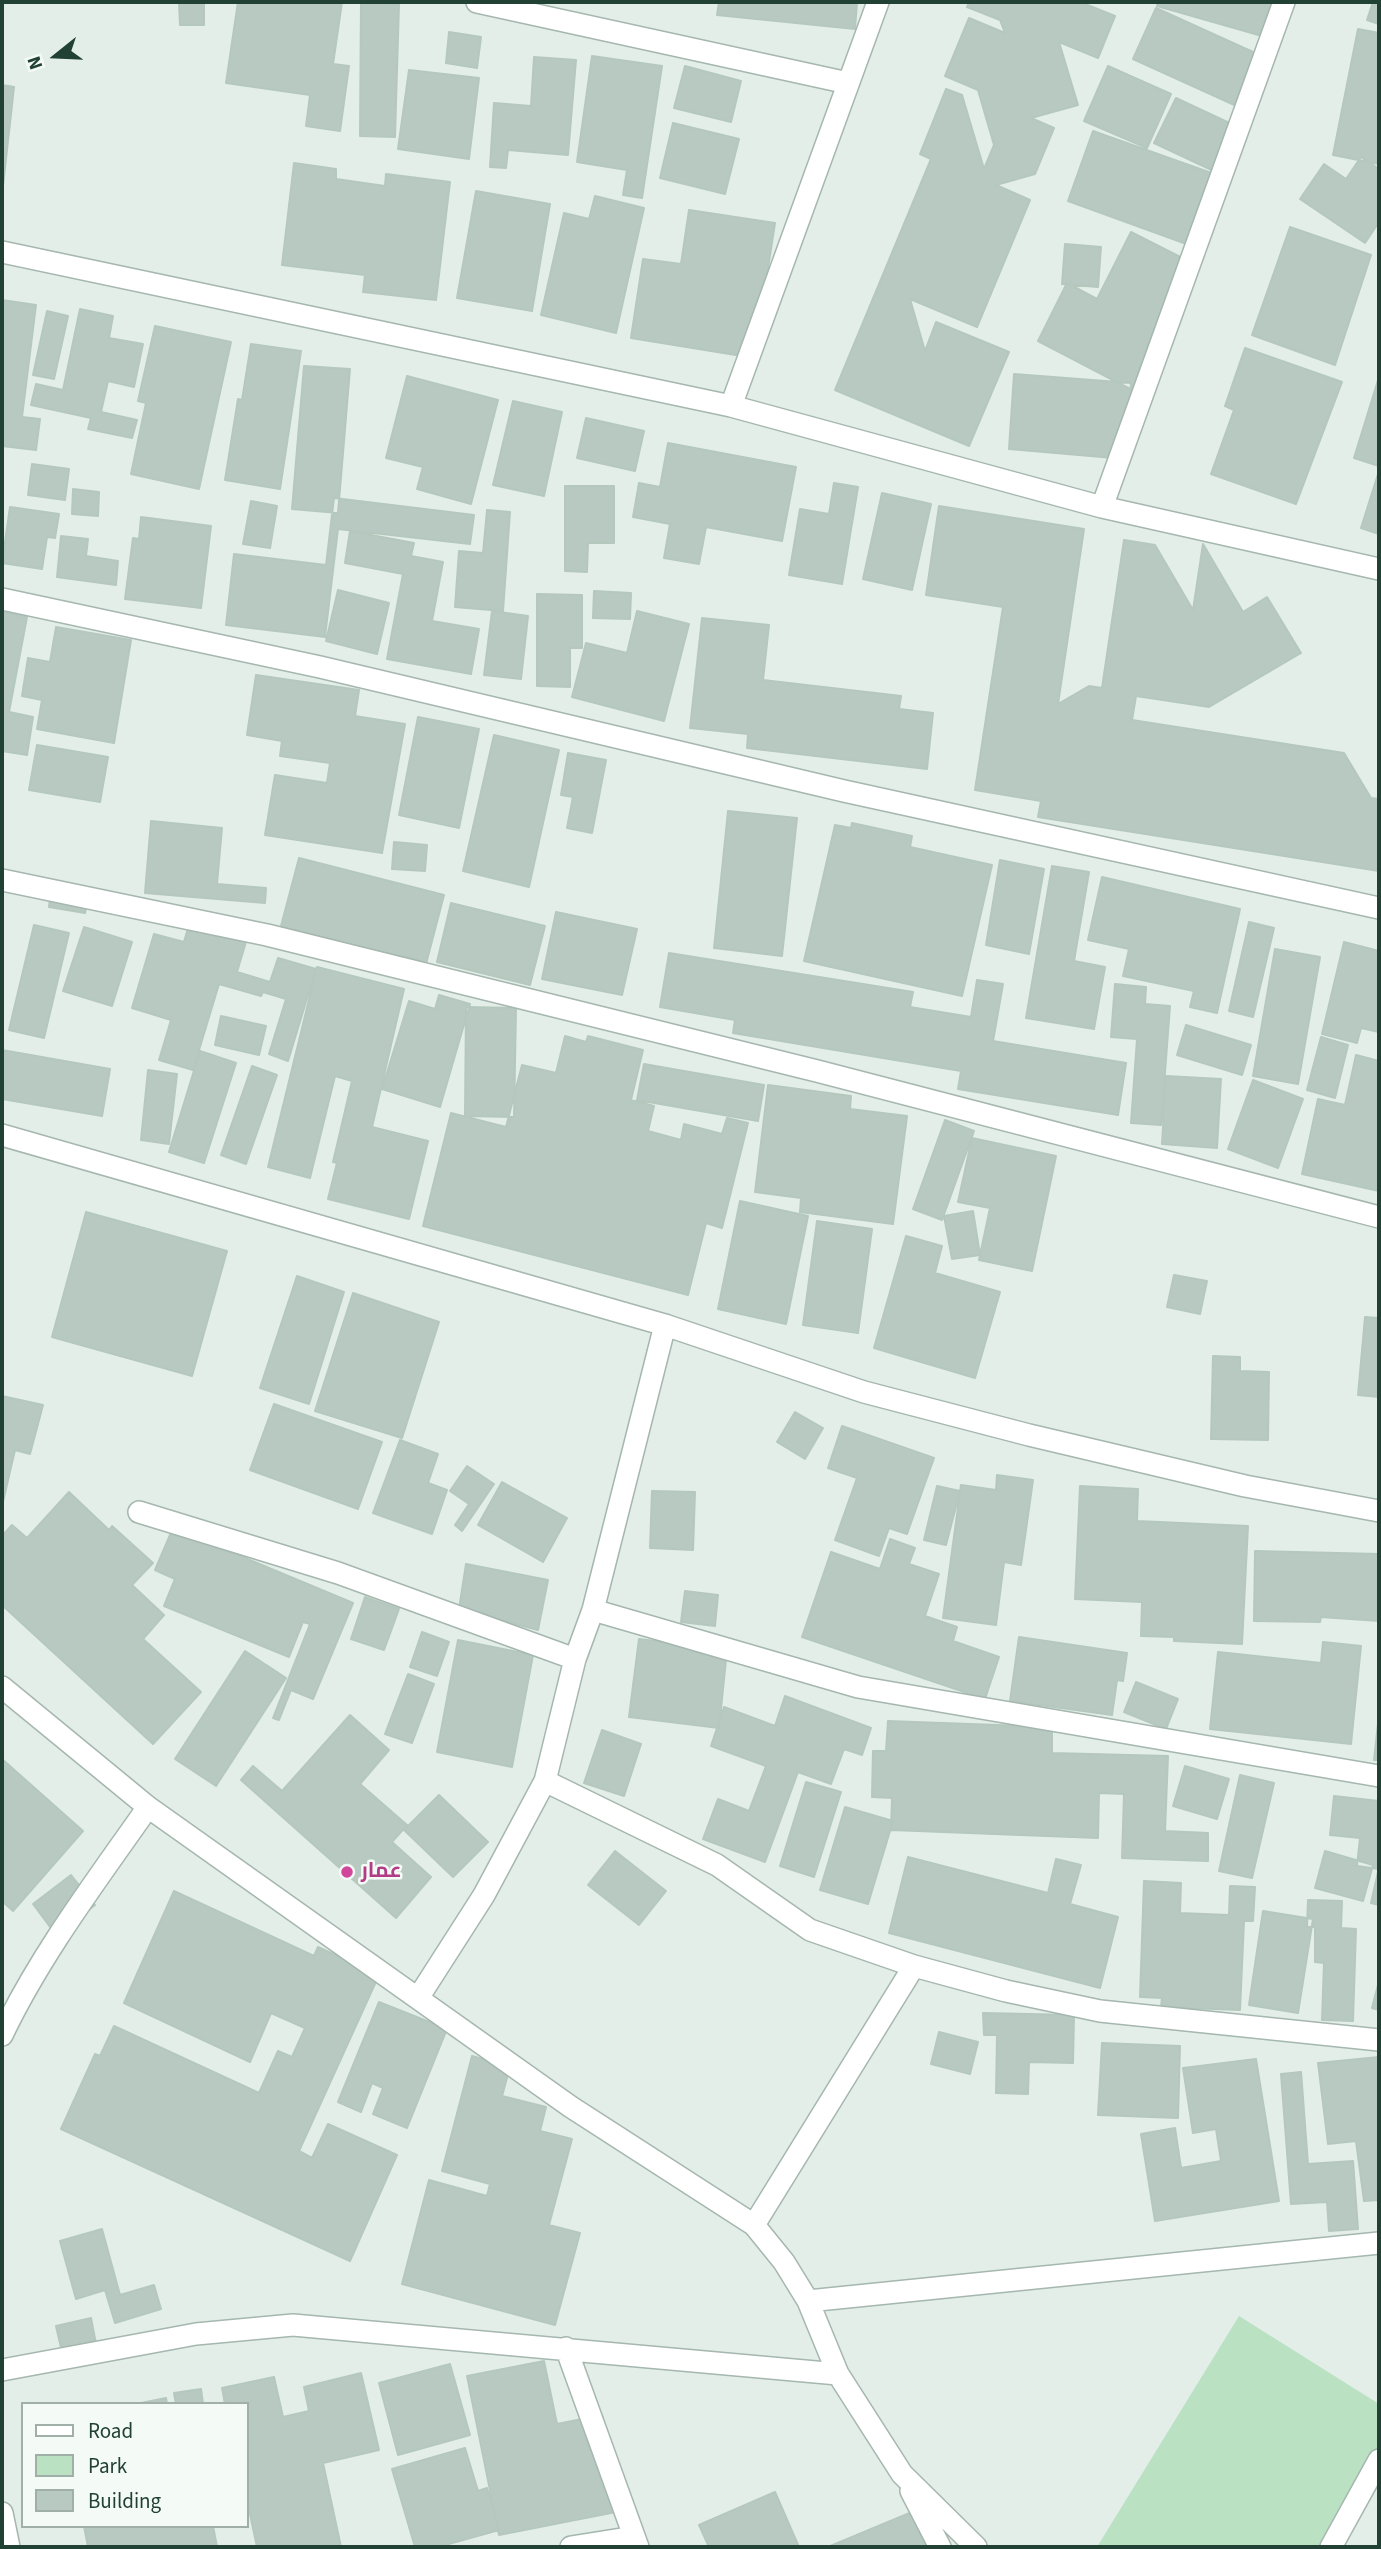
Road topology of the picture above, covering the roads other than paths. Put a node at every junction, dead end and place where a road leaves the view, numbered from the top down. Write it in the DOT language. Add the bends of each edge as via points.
graph roads {
  1 [pos="477,2"];
  2 [pos="878,2"];
  3 [pos="1284,2"];
  4 [pos="848,83"];
  5 [pos="2,252"];
  6 [pos="731,406"];
  7 [pos="1102,507"];
  8 [pos="1379,569"];
  9 [pos="2,599"];
  10 [pos="2,880"];
  11 [pos="1379,908"];
  12 [pos="2,1135"];
  13 [pos="1379,1217"];
  14 [pos="664,1325"];
  15 [pos="1379,1511"];
  16 [pos="139,1512"];
  17 [pos="593,1610"];
  18 [pos="575,1659"];
  19 [pos="2,1687"];
  20 [pos="1379,1776"];
  21 [pos="545,1780"];
  22 [pos="148,1807"];
  23 [pos="914,1966"];
  24 [pos="418,1998"];
  25 [pos="2,2035"];
  26 [pos="1379,2040"];
  27 [pos="754,2225"];
  28 [pos="1379,2243"];
  29 [pos="808,2301"];
  30 [pos="566,2348"];
  31 [pos="2,2370"];
  32 [pos="838,2374"];
  33 [pos="1379,2460"];
  34 [pos="902,2474"];
  35 [pos="2,2513"];
  36 [pos="6,2541"];
  37 [pos="636,2542"];
  38 [pos="571,2547"];
  39 [pos="940,2547"];
  40 [pos="976,2547"];
  41 [pos="1331,2547"];
  1 -- 4 [label="street"];
  2 -- 4 [label="street"];
  3 -- 7 [label="street"];
  4 -- 6 [label="street"];
  5 -- 6 [label="street"];
  6 -- 7 [label="street"];
  7 -- 8 [label="street"];
  9 -- 11 [label="street"];
  10 -- 13 [label="street" via="267,935 844,1077"];
  12 -- 14 [label="street"];
  14 -- 15 [label="street" via="864,1392 1029,1435 1245,1486"];
  14 -- 17 [label="street"];
  16 -- 18 [label="street" via="338,1573"];
  17 -- 18 [label="street"];
  17 -- 20 [label="street" via="858,1687"];
  18 -- 21 [label="street"];
  19 -- 22 [label="street"];
  21 -- 23 [label="street" via="717,1865 810,1930"];
  21 -- 24 [label="street" via="484,1895"];
  22 -- 24 [label="street"];
  22 -- 25 [label="street" via="92,1887"];
  23 -- 26 [label="street" via="1006,1992 1100,2011"];
  23 -- 27 [label="street"];
  24 -- 27 [label="street" via="571,2107"];
  27 -- 29 [label="street"];
  28 -- 29 [label="street"];
  29 -- 32 [label="street"];
  30 -- 31 [label="street" via="293,2325 196,2334"];
  30 -- 32 [label="street"];
  30 -- 37 [label="street"];
  32 -- 34 [label="street"];
  33 -- 41 [label="street"];
  34 -- 39 [label="street"];
  34 -- 40 [label="street"];
  35 -- 36 [label="street"];
  37 -- 38 [label="street"];
}
